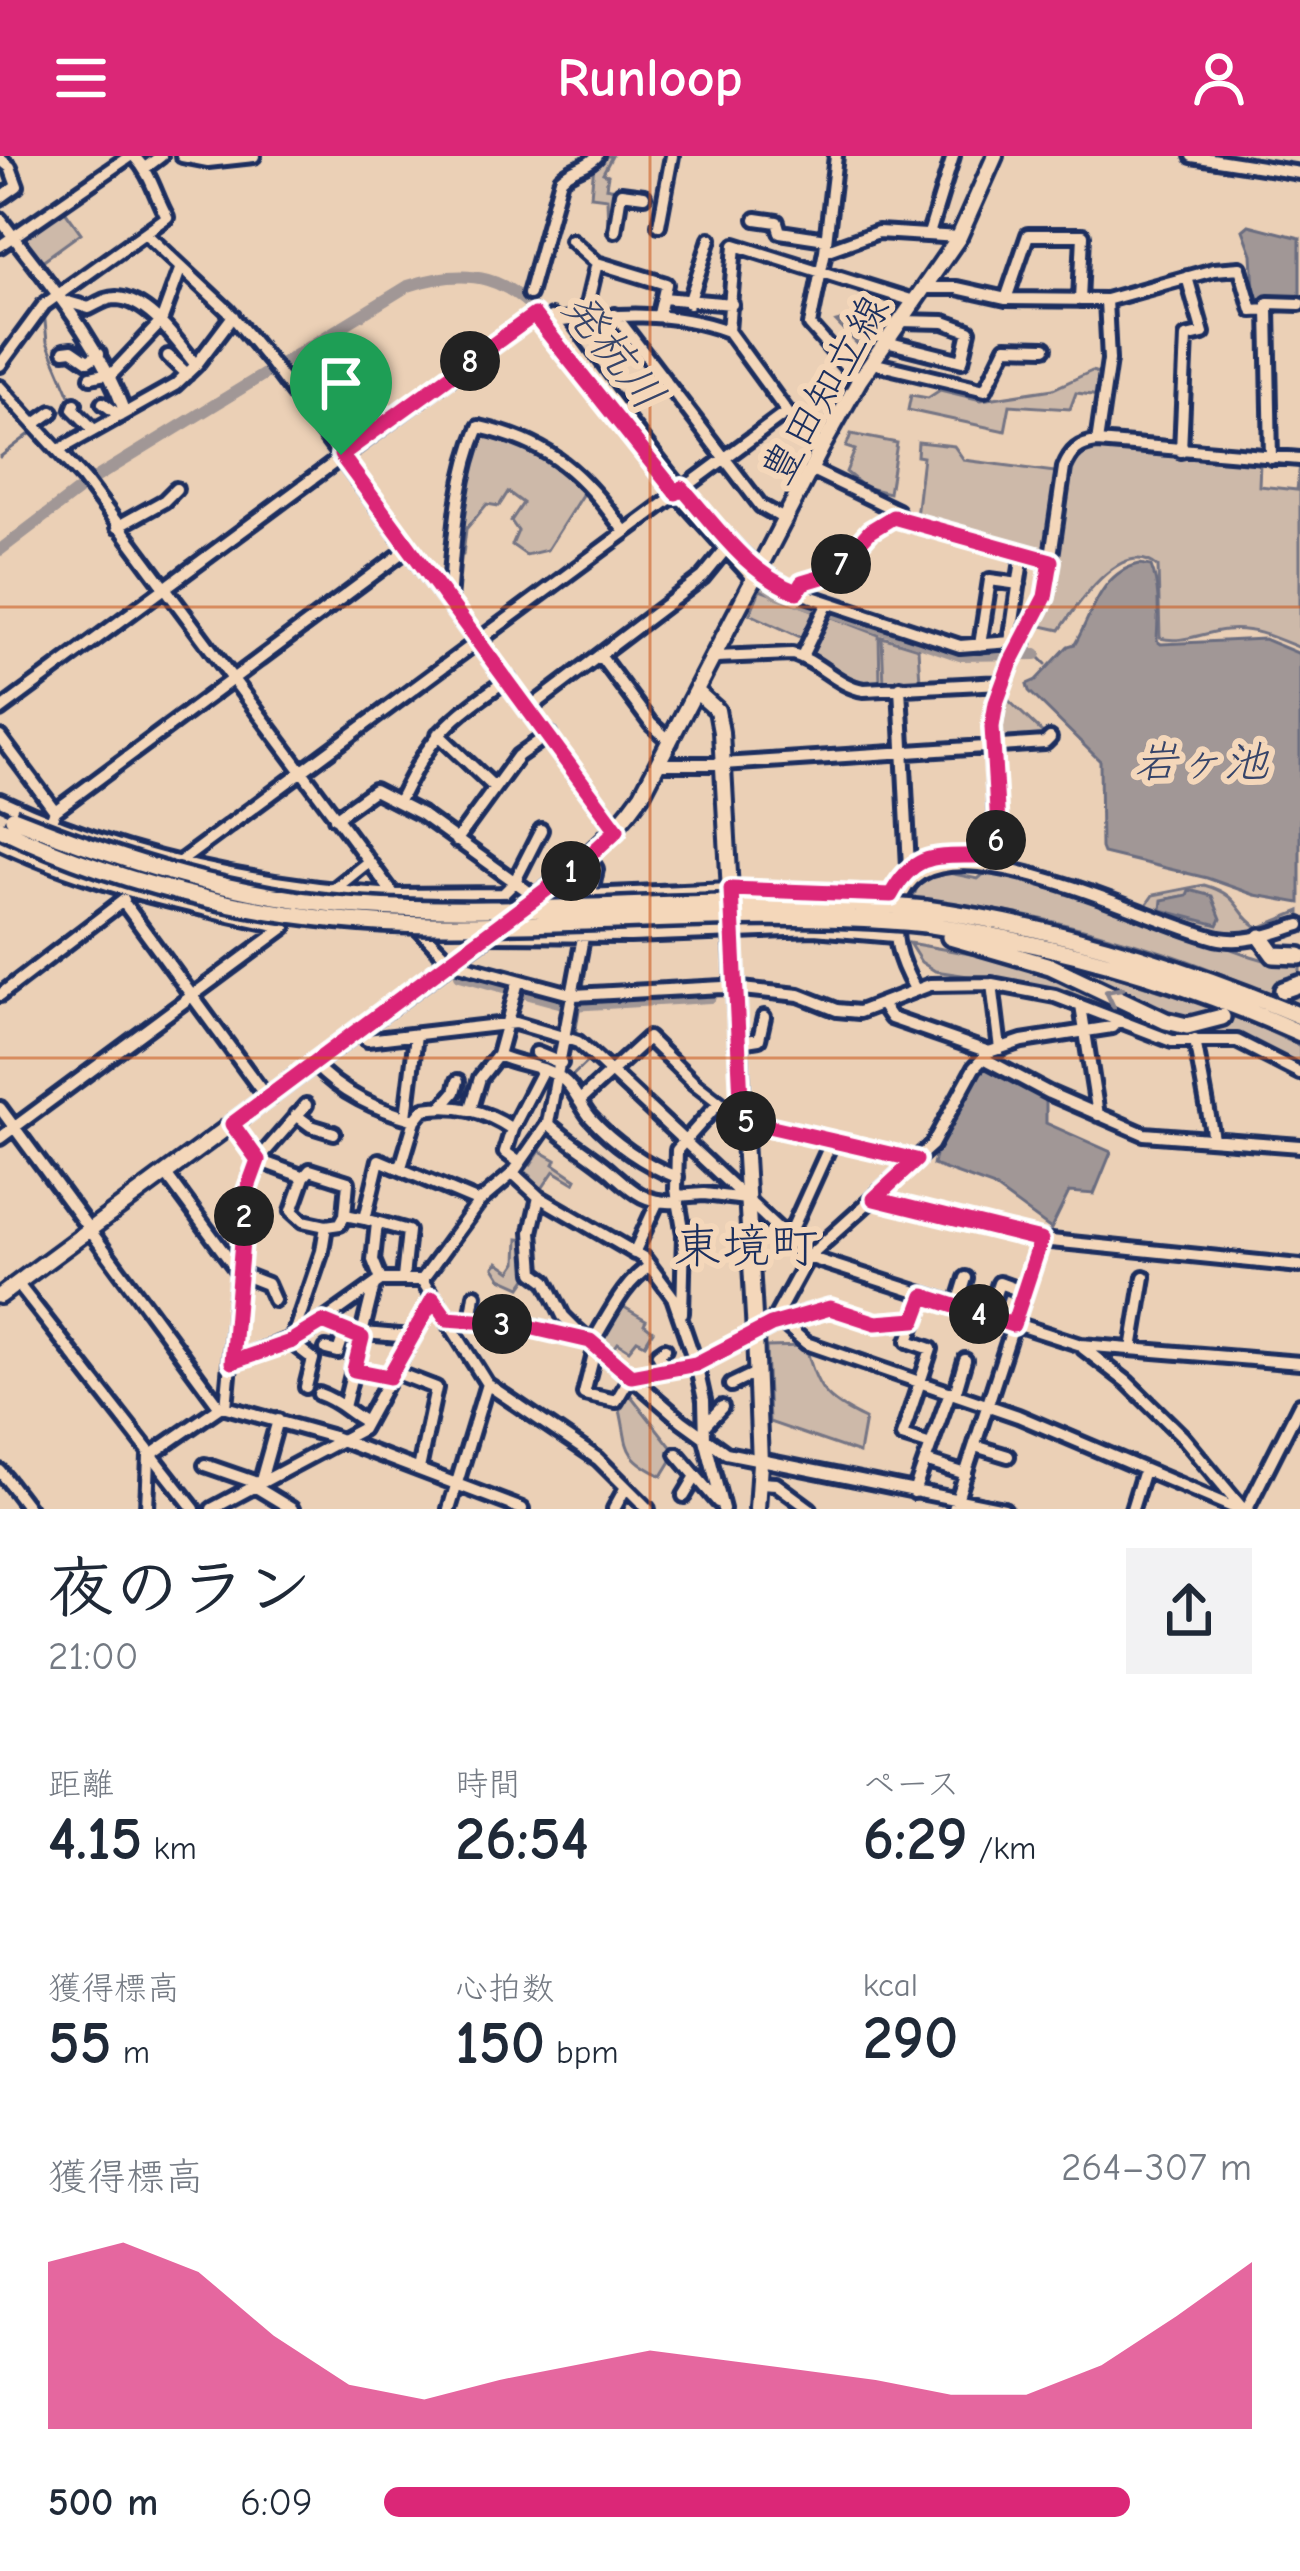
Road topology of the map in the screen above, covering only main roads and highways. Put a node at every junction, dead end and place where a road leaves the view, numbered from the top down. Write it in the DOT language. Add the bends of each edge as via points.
graph roads {
  1 [pos="994,156"];
  2 [pos="698,693"];
  3 [pos="0,811"];
  4 [pos="0,827"];
  5 [pos="924,922"];
  6 [pos="736,924"];
  7 [pos="1261,937"];
  8 [pos="1300,956"];
  9 [pos="1300,984"];
  10 [pos="1283,990"];
  11 [pos="1300,1016"];
  12 [pos="1222,1017"];
  13 [pos="1300,1034"];
  14 [pos="0,1297"];
  15 [pos="758,1509"];
  1 -- 2 [label="main road, 豊田知立線" via="958,237 822,447"];
  2 -- 6 [label="main road" via="717,710"];
  2 -- 14 [label="main road, 豊田知立線" via="617,830 589,857"];
  3 -- 5 [label="highway, bridge" via="160,870 340,904 798,901"];
  4 -- 6 [label="highway, bridge" via="156,885 303,915 430,925"];
  5 -- 6 [label="highway, bridge"];
  5 -- 11 [label="highway" via="1036,928 1135,954"];
  12 -- 5 [label="highway, one-way" via="1166,1022 1050,967"];
  5 -- 13 [label="highway" via="1118,965"];
  6 -- 15 [label="main road"];
  7 -- 8 [label="highway" via="1274,955"];
  9 -- 10 [label="highway"];
}
